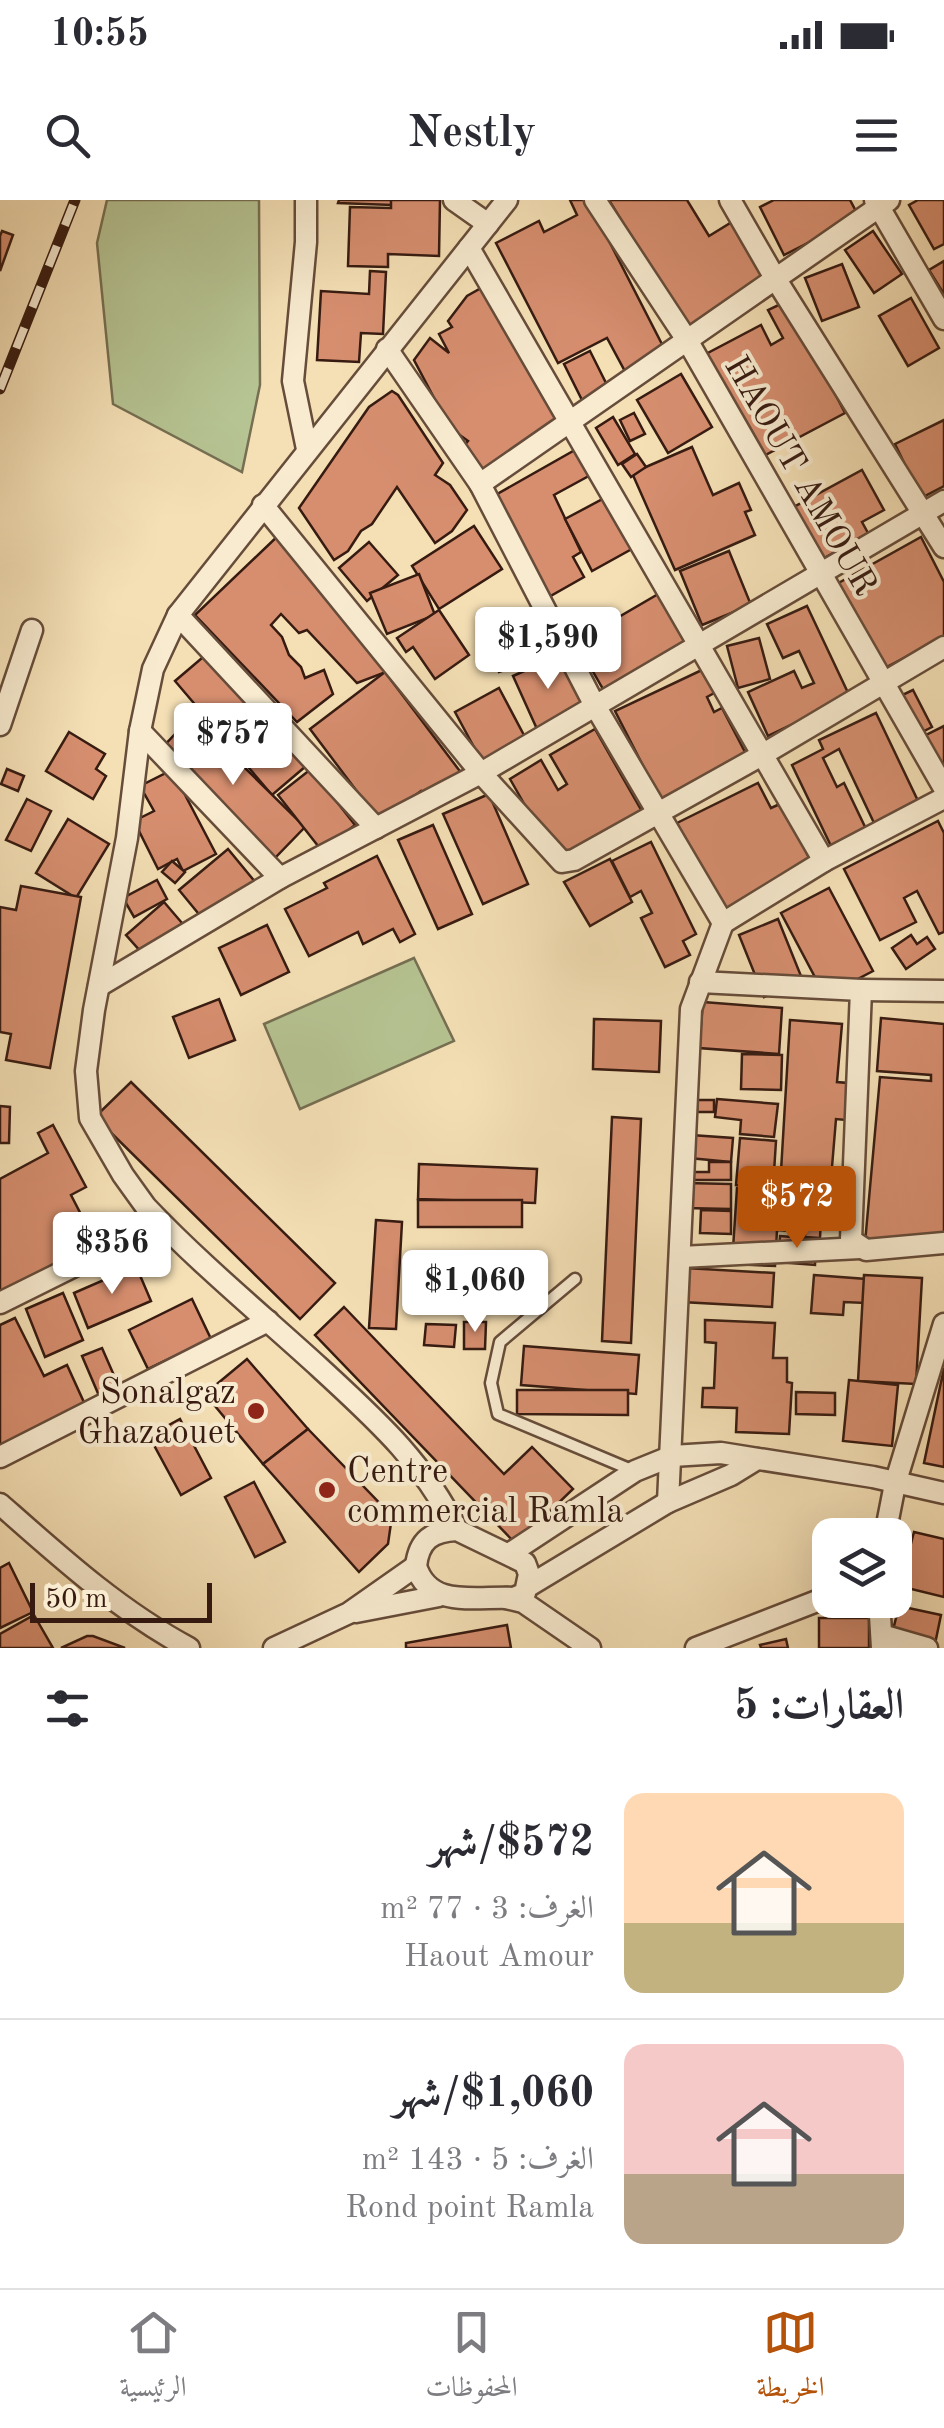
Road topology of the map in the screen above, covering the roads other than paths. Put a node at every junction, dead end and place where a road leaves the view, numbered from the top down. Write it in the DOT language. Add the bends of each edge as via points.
graph roads {
  1 [pos="306,200"];
  2 [pos="454,200"];
  3 [pos="507,200"];
  4 [pos="595,200"];
  5 [pos="730,200"];
  6 [pos="881,202"];
  7 [pos="488,224"];
  8 [pos="469,248"];
  9 [pos="774,278"];
  10 [pos="944,319"];
  11 [pos="687,340"];
  12 [pos="387,350"];
  13 [pos="570,421"];
  14 [pos="307,449"];
  15 [pos="480,484"];
  16 [pos="944,501"];
  17 [pos="263,505"];
  18 [pos="924,512"];
  19 [pos="944,547"];
  20 [pos="820,573"];
  21 [pos="178,615"];
  22 [pos="32,630"];
  23 [pos="699,645"];
  24 [pos="944,647"];
  25 [pos="884,682"];
  26 [pos="594,704"];
  27 [pos="0,725"];
  28 [pos="140,732"];
  29 [pos="762,755"];
  30 [pos="481,773"];
  31 [pos="944,788"];
  32 [pos="944,798"];
  33 [pos="659,811"];
  34 [pos="376,828"];
  35 [pos="824,861"];
  36 [pos="280,878"];
  37 [pos="723,924"];
  38 [pos="700,982"];
  39 [pos="98,986"];
  40 [pos="861,990"];
  41 [pos="944,991"];
  42 [pos="161,1222"];
  43 [pos="944,1243"];
  44 [pos="860,1248"];
  45 [pos="681,1257"];
  46 [pos="575,1279"];
  47 [pos="0,1303"];
  48 [pos="268,1321"];
  49 [pos="944,1324"];
  50 [pos="672,1456"];
  51 [pos="0,1457"];
  52 [pos="757,1459"];
  53 [pos="635,1471"];
  54 [pos="895,1484"];
  55 [pos="944,1492"];
  56 [pos="668,1502"];
  57 [pos="0,1504"];
  58 [pos="888,1518"];
  59 [pos="457,1530"];
  60 [pos="509,1554"];
  61 [pos="416,1566"];
  62 [pos="439,1596"];
  63 [pos="518,1596"];
  64 [pos="812,1603"];
  65 [pos="350,1614"];
  66 [pos="882,1642"];
  67 [pos="281,1646"];
  68 [pos="188,1648"];
  69 [pos="590,1648"];
  70 [pos="696,1648"];
  71 [pos="926,1648"];
  1 -- 14 [label="street" via="293,382"];
  2 -- 7 [label="street"];
  3 -- 7 [label="street"];
  4 -- 11 [label="street, HAOUT AMOUR"];
  5 -- 9 [label="street"];
  6 -- 9 [label="street"];
  6 -- 10 [label="street"];
  7 -- 8 [label="street"];
  8 -- 12 [label="street"];
  8 -- 13 [label="street"];
  9 -- 11 [label="street"];
  9 -- 18 [label="street"];
  11 -- 13 [label="street"];
  11 -- 20 [label="street, HAOUT AMOUR"];
  12 -- 14 [label="street"];
  12 -- 15 [label="street"];
  13 -- 15 [label="street"];
  13 -- 23 [label="street"];
  14 -- 17 [label="street"];
  15 -- 26 [label="street"];
  16 -- 18 [label="street"];
  17 -- 21 [label="street"];
  17 -- 30 [label="street"];
  18 -- 19 [label="street"];
  18 -- 20 [label="street"];
  20 -- 23 [label="street"];
  20 -- 25 [label="street, HAOUT AMOUR"];
  21 -- 28 [label="street" via="153,669"];
  21 -- 34 [label="street"];
  22 -- 27 [label="street"];
  23 -- 26 [label="street"];
  23 -- 29 [label="street"];
  24 -- 25 [label="street"];
  25 -- 29 [label="street"];
  25 -- 31 [label="street, HAOUT AMOUR"];
  26 -- 30 [label="street"];
  26 -- 33 [label="street"];
  28 -- 36 [label="street"];
  28 -- 39 [label="street" via="128,838"];
  29 -- 33 [label="street"];
  29 -- 35 [label="street"];
  30 -- 33 [label="street" via="562,862"];
  30 -- 34 [label="street"];
  32 -- 35 [label="street"];
  33 -- 37 [label="street"];
  34 -- 36 [label="street"];
  35 -- 37 [label="street"];
  36 -- 39 [label="street"];
  37 -- 38 [label="street"];
  38 -- 40 [label="street"];
  38 -- 45 [label="street" via="691,1009"];
  39 -- 42 [label="street" via="86,1071 90,1118"];
  40 -- 41 [label="street"];
  40 -- 44 [label="street" via="850,1234"];
  42 -- 47 [label="street"];
  42 -- 48 [label="street"];
  43 -- 44 [label="street"];
  44 -- 45 [label="street"];
  45 -- 50 [label="street"];
  46 -- 53 [label="lane" via="500,1342 491,1383 498,1414"];
  48 -- 51 [label="street"];
  48 -- 59 [label="street" via="420,1467"];
  49 -- 54 [label="street"];
  50 -- 52 [label="street"];
  50 -- 53 [label="street"];
  50 -- 56 [label="street"];
  52 -- 54 [label="street"];
  52 -- 56 [label="street"];
  53 -- 60 [label="street"];
  54 -- 55 [label="street"];
  54 -- 58 [label="street"];
  56 -- 63 [label="street"];
  57 -- 68 [label="street" via="94,1585"];
  59 -- 60 [label="street"];
  59 -- 61 [label="street" via="431,1534"];
  60 -- 63 [label="street" via="528,1568"];
  61 -- 62 [label="street" via="427,1589"];
  61 -- 65 [label="street"];
  62 -- 63 [label="street"];
  62 -- 65 [label="street"];
  63 -- 69 [label="street"];
  64 -- 70 [label="street"];
  65 -- 67 [label="street"];
  66 -- 71 [label="street"];
}
